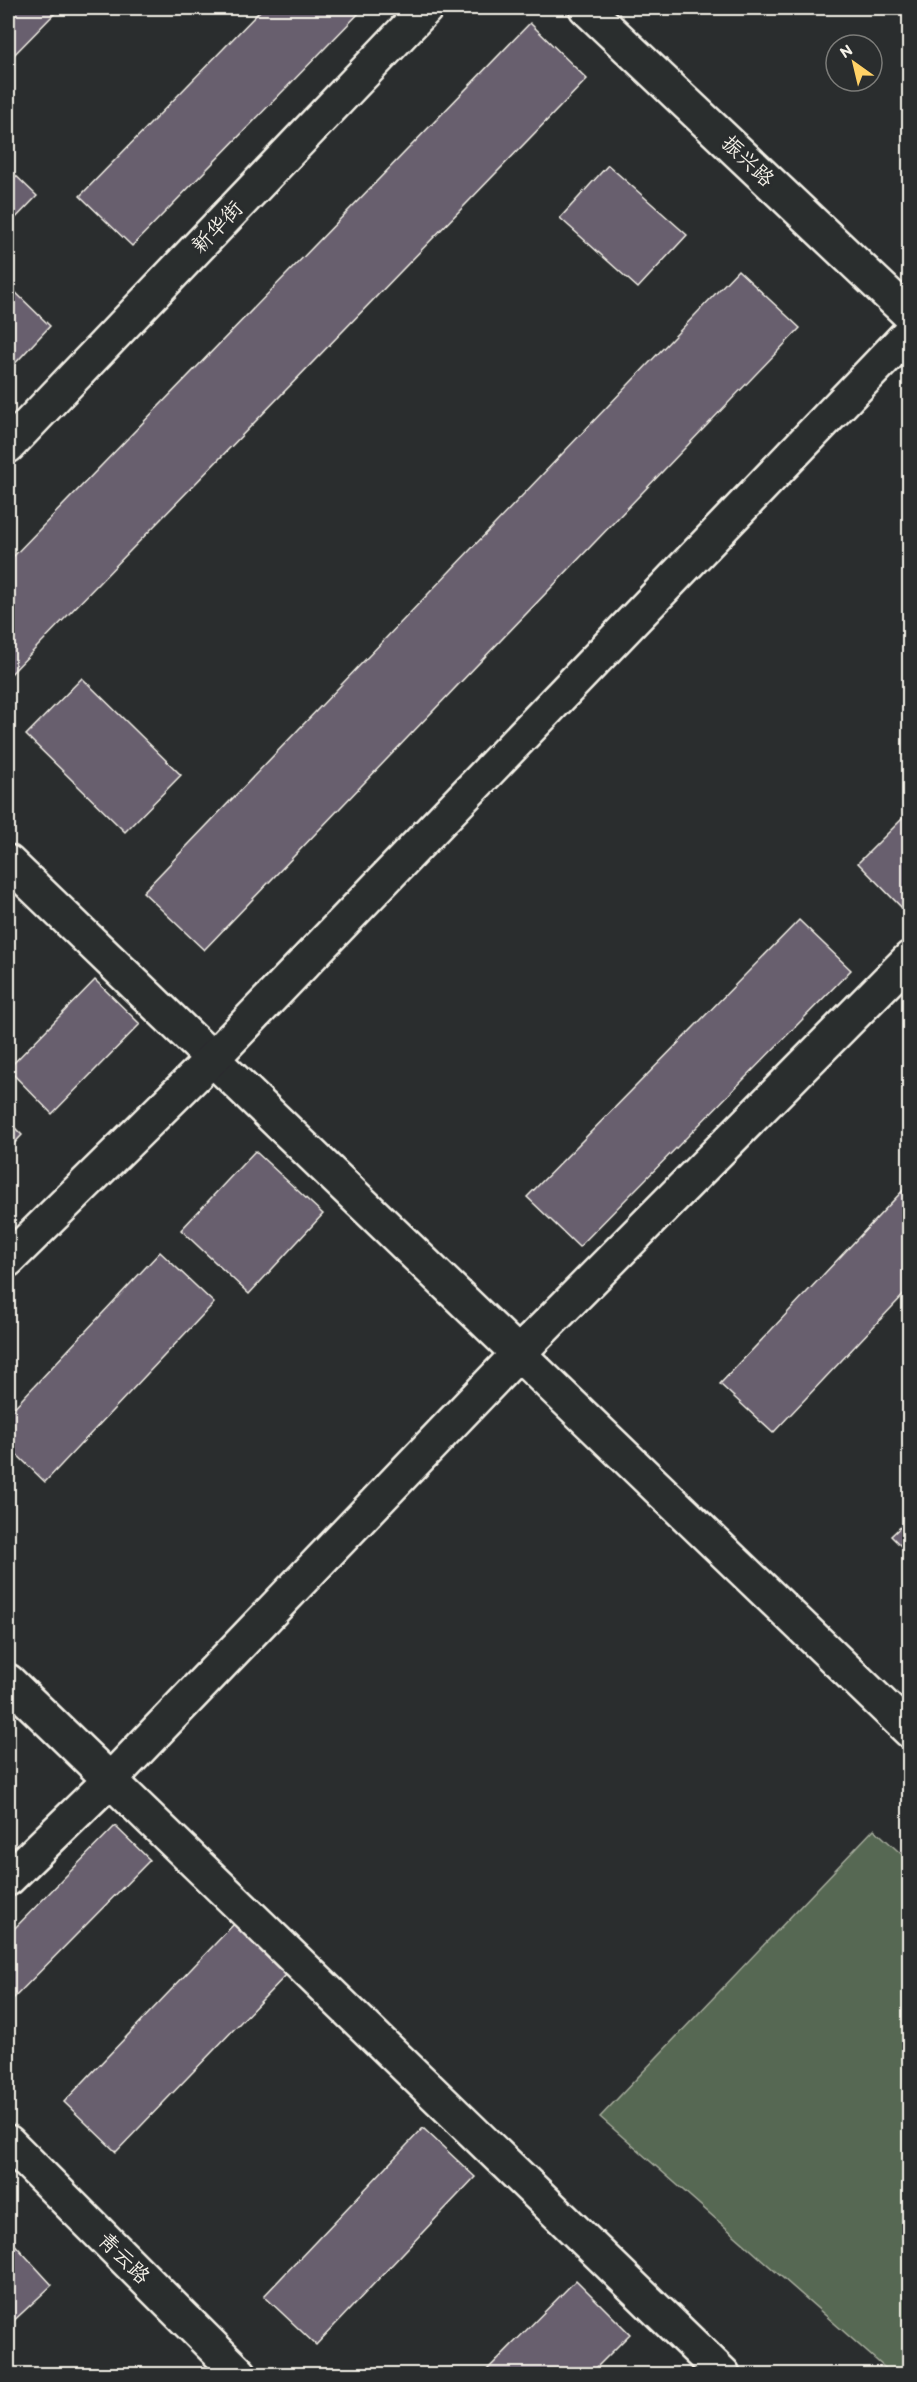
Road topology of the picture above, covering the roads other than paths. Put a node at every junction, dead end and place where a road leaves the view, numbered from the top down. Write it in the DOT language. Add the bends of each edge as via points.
graph roads {
  1 [pos="426,8"];
  2 [pos="586,8"];
  3 [pos="909,315"];
  4 [pos="909,332"];
  5 [pos="8,446"];
  6 [pos="8,862"];
  7 [pos="909,958"];
  8 [pos="212,1059"];
  9 [pos="8,1260"];
  10 [pos="518,1354"];
  11 [pos="8,1681"];
  12 [pos="909,1731"];
  13 [pos="110,1780"];
  14 [pos="8,1879"];
  15 [pos="8,2142"];
  16 [pos="240,2374"];
  17 [pos="723,2374"];
  1 -- 5 [label="street, 新华街"];
  2 -- 3 [label="street, 振兴路"];
  4 -- 8 [label="street"];
  6 -- 8 [label="street"];
  7 -- 10 [label="street"];
  8 -- 9 [label="street"];
  8 -- 10 [label="street"];
  10 -- 12 [label="street"];
  10 -- 13 [label="street"];
  11 -- 13 [label="street"];
  13 -- 14 [label="street"];
  13 -- 17 [label="street"];
  15 -- 16 [label="street, 青云路"];
}
